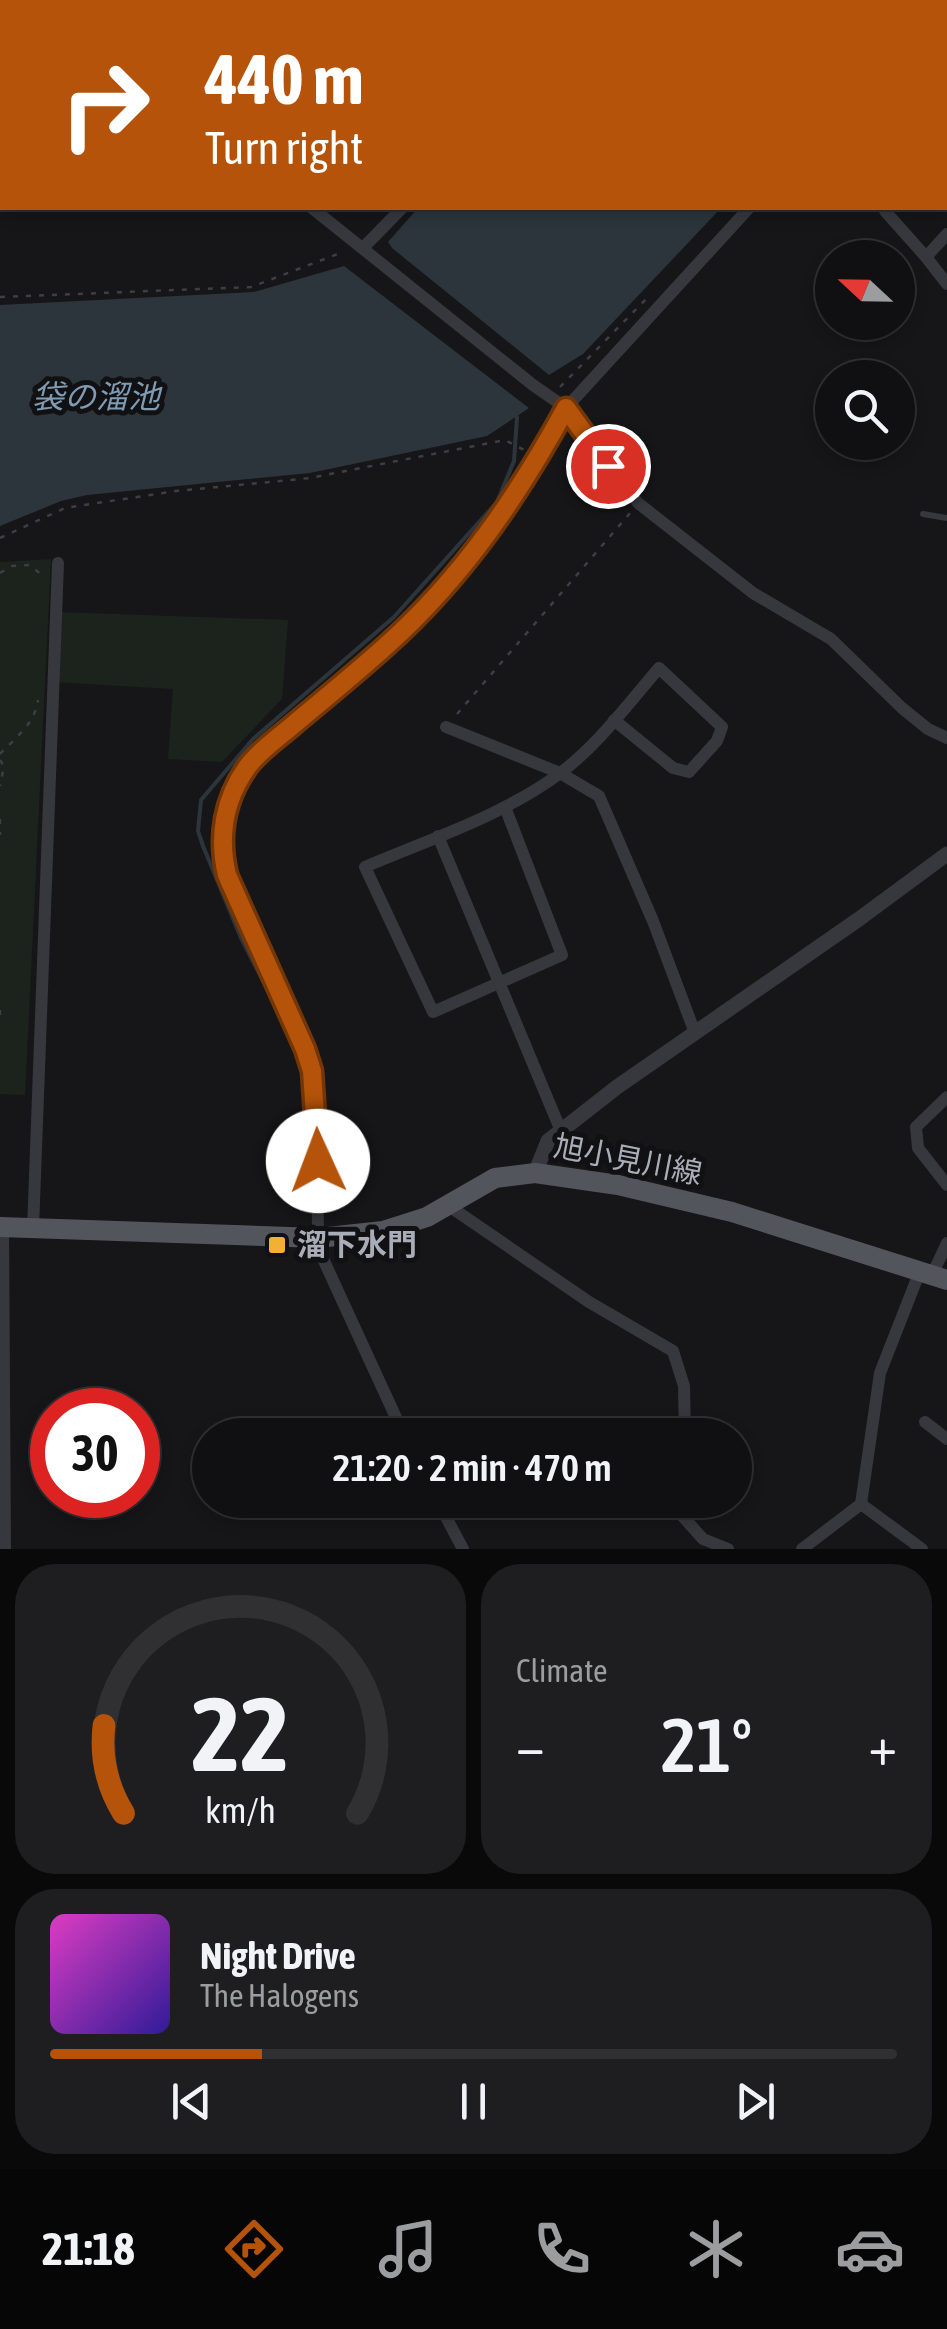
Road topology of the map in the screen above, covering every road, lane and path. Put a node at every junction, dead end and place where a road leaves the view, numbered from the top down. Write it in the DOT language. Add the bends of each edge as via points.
graph roads {
  1 [pos="314,210"];
  2 [pos="400,210"];
  3 [pos="747,210"];
  4 [pos="885,211"];
  5 [pos="947,234"];
  6 [pos="357,248"];
  7 [pos="926,256"];
  8 [pos="947,284"];
  9 [pos="652,292"];
  10 [pos="0,297"];
  11 [pos="558,390"];
  12 [pos="566,408"];
  13 [pos="538,458"];
  14 [pos="638,503"];
  15 [pos="923,514"];
  16 [pos="947,518"];
  17 [pos="0,538"];
  18 [pos="58,563"];
  19 [pos="0,574"];
  20 [pos="44,577"];
  21 [pos="39,691"];
  22 [pos="614,720"];
  23 [pos="446,726"];
  24 [pos="947,738"];
  25 [pos="0,758"];
  26 [pos="560,773"];
  27 [pos="0,786"];
  28 [pos="506,806"];
  29 [pos="0,819"];
  30 [pos="0,835"];
  31 [pos="438,836"];
  32 [pos="947,854"];
  33 [pos="498,981"];
  34 [pos="696,1033"];
  35 [pos="947,1097"];
  36 [pos="561,1131"];
  37 [pos="535,1173"];
  38 [pos="947,1186"];
  39 [pos="449,1206"];
  40 [pos="1,1227"];
  41 [pos="34,1229"];
  42 [pos="316,1237"];
  43 [pos="947,1243"];
  44 [pos="933,1275"];
  45 [pos="396,1418"];
  46 [pos="685,1418"];
  47 [pos="924,1422"];
  48 [pos="947,1439"];
  49 [pos="861,1504"];
  50 [pos="447,1518"];
  51 [pos="685,1518"];
  52 [pos="5,1549"];
  53 [pos="464,1549"];
  54 [pos="728,1549"];
  55 [pos="802,1549"];
  56 [pos="922,1549"];
  1 -- 6 [label="street"];
  2 -- 6 [label="street"];
  3 -- 12 [label="street"];
  4 -- 7 [label="street"];
  5 -- 7 [label="street"];
  6 -- 10 [label="path" via="251,287"];
  6 -- 12 [label="street"];
  7 -- 8 [label="street"];
  9 -- 11 [label="path"];
  12 -- 13 [label="street"];
  12 -- 14 [label="street"];
  13 -- 17 [label="path" via="505,440 476,444 310,478 65,508"];
  13 -- 42 [label="street" via="481,544 414,620 250,764 225,814 227,875 312,1071"];
  14 -- 23 [label="path"];
  14 -- 24 [label="street" via="752,594 831,639 902,708"];
  15 -- 16 [label="lane"];
  18 -- 41 [label="street"];
  19 -- 20 [label="path" via="30,565"];
  21 -- 25 [label="path" via="38,707"];
  22 -- 22 [label="street" via="673,768 688,772 722,727 659,668"];
  22 -- 26 [label="street"];
  23 -- 26 [label="street"];
  25 -- 27 [label="path"];
  26 -- 28 [label="street"];
  26 -- 34 [label="street" via="600,796"];
  28 -- 31 [label="street"];
  28 -- 33 [label="street" via="562,955"];
  29 -- 30 [label="path"];
  31 -- 33 [label="street"];
  31 -- 33 [label="street" via="365,867 433,1012"];
  32 -- 34 [label="street"];
  33 -- 36 [label="street"];
  34 -- 36 [label="street"];
  35 -- 38 [label="street" via="916,1127 918,1148"];
  36 -- 37 [label="street" via="542,1151"];
  37 -- 39 [label="main road, 旭小見川線" via="495,1178"];
  37 -- 44 [label="main road, 旭小見川線" via="702,1204"];
  39 -- 42 [label="main road, 旭小見川線" via="400,1228"];
  39 -- 46 [label="street" via="673,1352"];
  40 -- 41 [label="main road, 旭小見川線"];
  40 -- 52 [label="street"];
  41 -- 42 [label="main road, 旭小見川線"];
  42 -- 45 [label="street"];
  43 -- 44 [label="street"];
  44 -- 49 [label="street" via="880,1374"];
  47 -- 48 [label="street"];
  49 -- 55 [label="street"];
  49 -- 56 [label="street"];
  50 -- 53 [label="street"];
  51 -- 54 [label="street" via="702,1539"];
}
